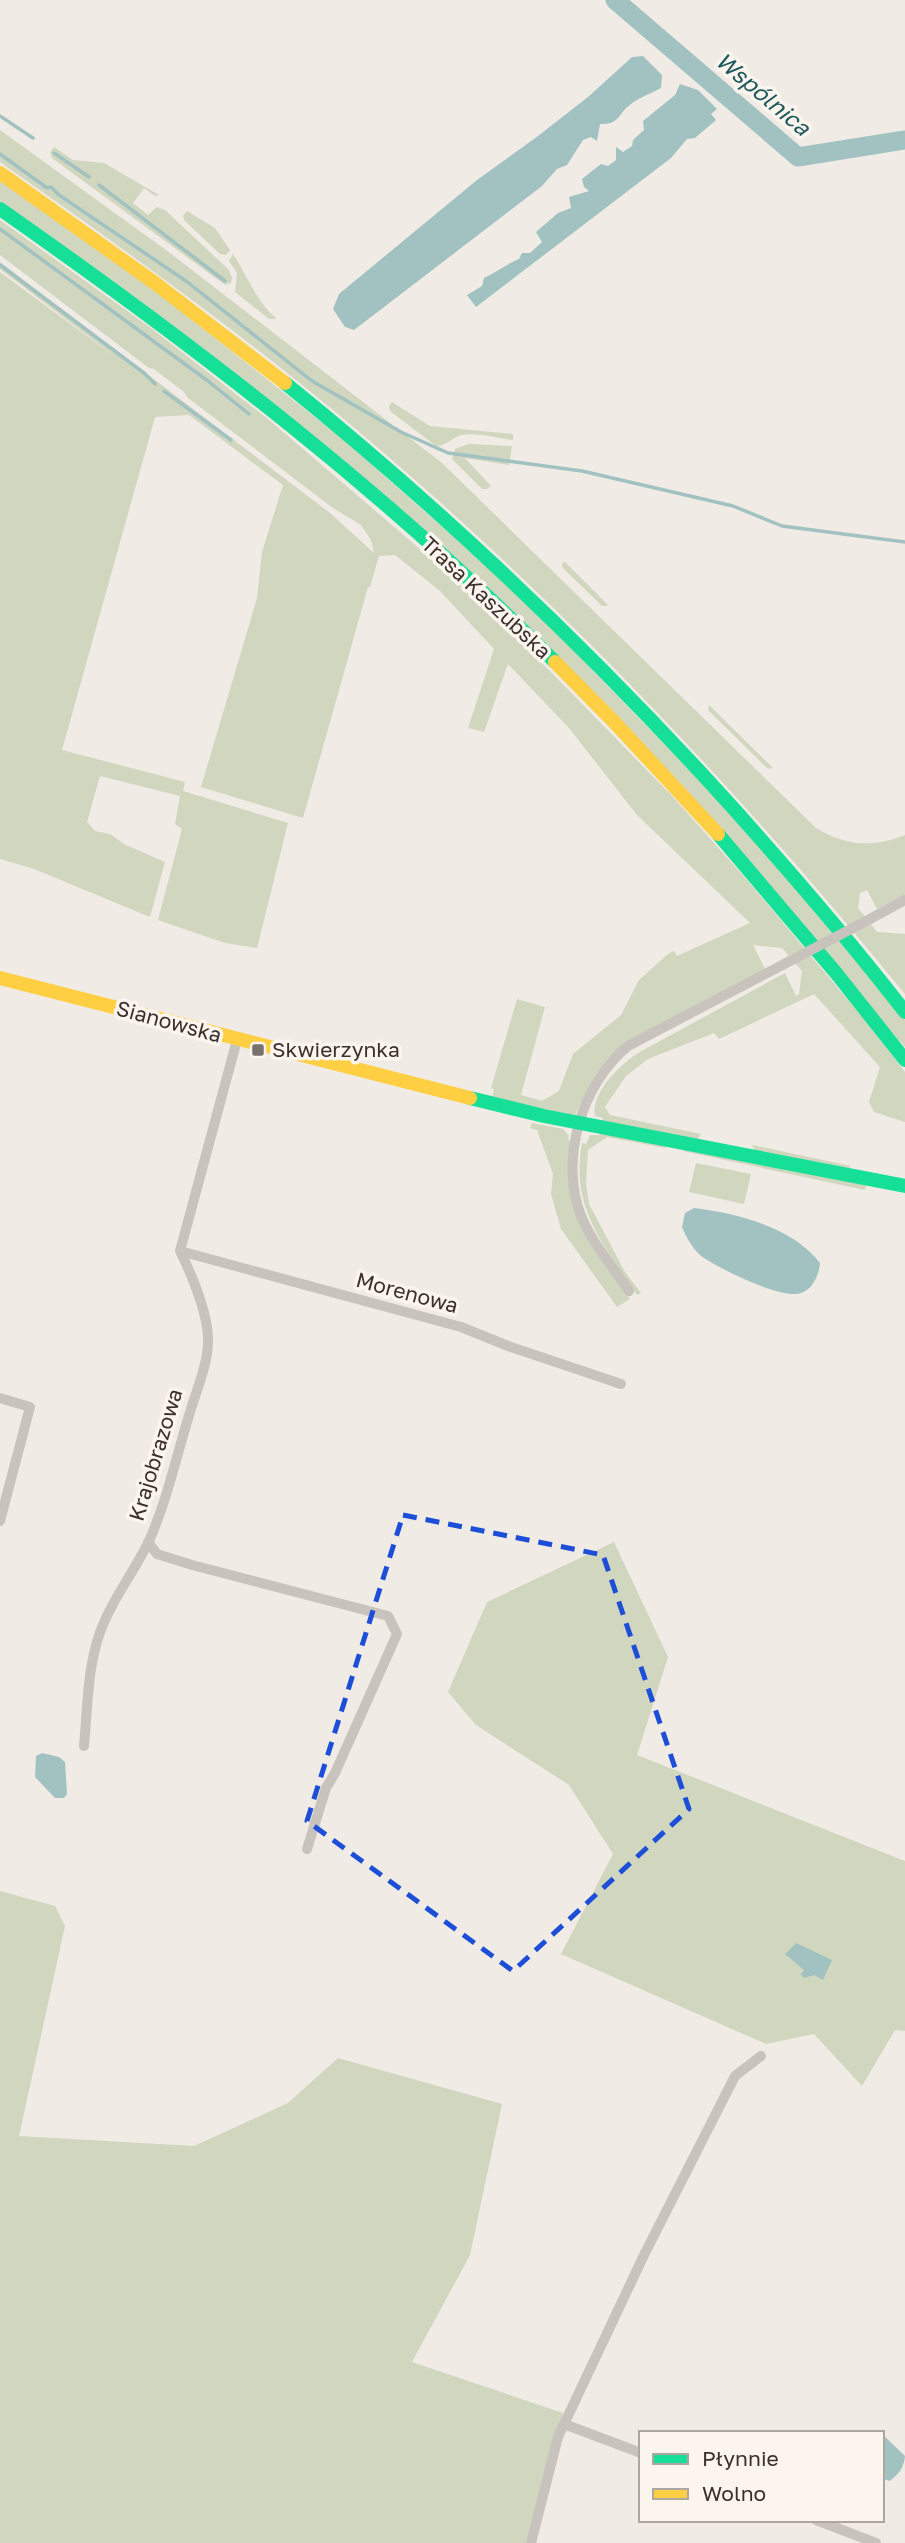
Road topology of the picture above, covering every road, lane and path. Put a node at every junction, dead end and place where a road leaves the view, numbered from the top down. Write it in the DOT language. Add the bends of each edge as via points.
graph roads {
  1 [pos="0,173"];
  2 [pos="0,209"];
  3 [pos="905,900"];
  4 [pos="0,978"];
  5 [pos="905,1012"];
  6 [pos="237,1040"];
  7 [pos="905,1060"];
  8 [pos="580,1123"];
  9 [pos="905,1186"];
  10 [pos="180,1251"];
  11 [pos="629,1291"];
  12 [pos="621,1384"];
  13 [pos="0,1398"];
  14 [pos="0,1521"];
  15 [pos="148,1542"];
  16 [pos="84,1746"];
  17 [pos="307,1849"];
  18 [pos="761,2056"];
  19 [pos="564,2424"];
  20 [pos="639,2452"];
  21 [pos="821,2522"];
  22 [pos="531,2543"];
  23 [pos="876,2543"];
  1 -- 5 [label="main road, Trasa Kaszubska" via="248,354 478,548 678,747 791,873"];
  2 -- 7 [label="main road, Trasa Kaszubska" via="158,321 278,415 458,569 687,800"];
  3 -- 8 [label="street, bridge" via="628,1046 599,1076"];
  4 -- 6 [label="main road, Sianowska"];
  6 -- 8 [label="main road, Sianowska"];
  6 -- 10 [label="street"];
  8 -- 9 [label="main road, Sianowska"];
  8 -- 11 [label="street" via="573,1164 577,1205 592,1237"];
  10 -- 12 [label="street, Morenowa" via="461,1328"];
  10 -- 15 [label="street, Krajobrazowa" via="206,1322 206,1356 175,1472"];
  13 -- 14 [label="street" via="30,1407"];
  15 -- 16 [label="street, Krajobrazowa" via="104,1621 91,1664"];
  15 -- 17 [label="street" via="157,1554 192,1565 388,1616 397,1634 326,1788"];
  18 -- 19 [label="street" via="735,2076"];
  19 -- 20 [label="street"];
  19 -- 22 [label="street"];
  21 -- 23 [label="street"];
}
